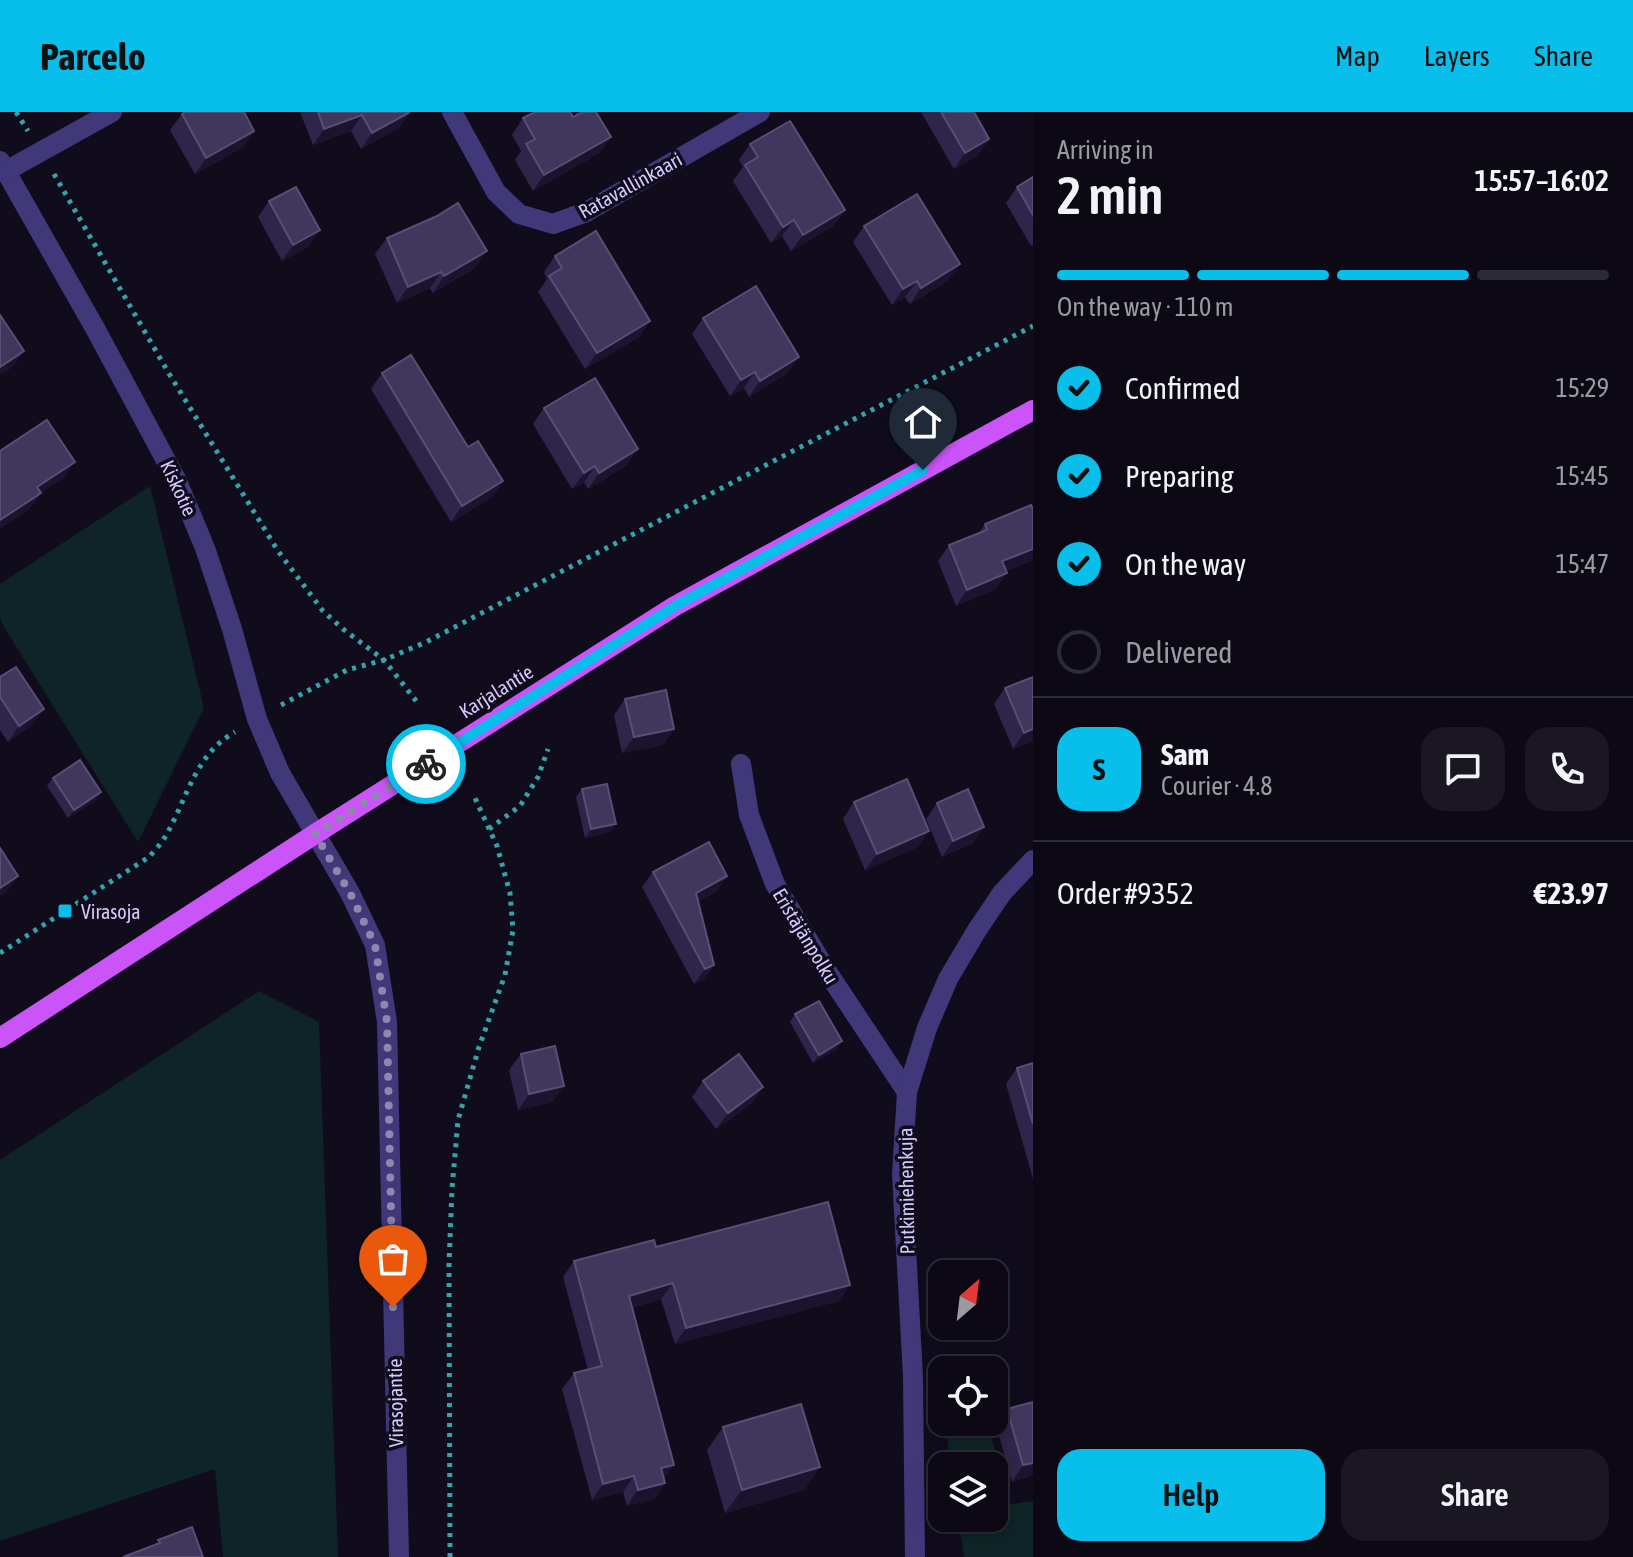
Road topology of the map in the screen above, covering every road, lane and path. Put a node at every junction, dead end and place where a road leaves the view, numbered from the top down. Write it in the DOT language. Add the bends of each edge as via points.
graph roads {
  1 [pos="16,112"];
  2 [pos="112,112"];
  3 [pos="452,112"];
  4 [pos="760,112"];
  5 [pos="41,151"];
  6 [pos="3,166"];
  7 [pos="1033,326"];
  8 [pos="1033,410"];
  9 [pos="384,660"];
  10 [pos="293,698"];
  11 [pos="417,702"];
  12 [pos="224,738"];
  13 [pos="548,749"];
  14 [pos="741,764"];
  15 [pos="475,798"];
  16 [pos="489,829"];
  17 [pos="315,834"];
  18 [pos="1033,860"];
  19 [pos="0,953"];
  20 [pos="0,1038"];
  21 [pos="907,1092"];
  22 [pos="399,1557"];
  23 [pos="450,1557"];
  24 [pos="915,1557"];
  1 -- 5 [label="path"];
  2 -- 5 [label="street"];
  3 -- 4 [label="street, Ratavallinkaari" via="496,192 519,214 553,224 586,212"];
  5 -- 6 [label="street"];
  5 -- 9 [label="path" via="278,551 323,611"];
  6 -- 17 [label="street, Kiskotie" via="177,481 210,562 257,719"];
  7 -- 9 [label="path"];
  8 -- 17 [label="main road, Karjalantie" via="675,606"];
  9 -- 10 [label="path" via="347,670"];
  9 -- 11 [label="path"];
  12 -- 19 [label="path" via="202,761 164,839 149,857"];
  13 -- 16 [label="path" via="520,806"];
  14 -- 21 [label="street, Eristäjänpolku" via="749,815 775,884"];
  15 -- 16 [label="path"];
  16 -- 23 [label="path" via="510,893 513,930 505,975 458,1120 449,1264"];
  17 -- 20 [label="main road, Karjalantie"];
  17 -- 22 [label="street, Virasojantie" via="375,945 387,1022"];
  18 -- 21 [label="street, Putkimiehenkuja" via="1002,893 948,979"];
  21 -- 24 [label="street, Putkimiehenkuja" via="902,1174 913,1377"];
}
